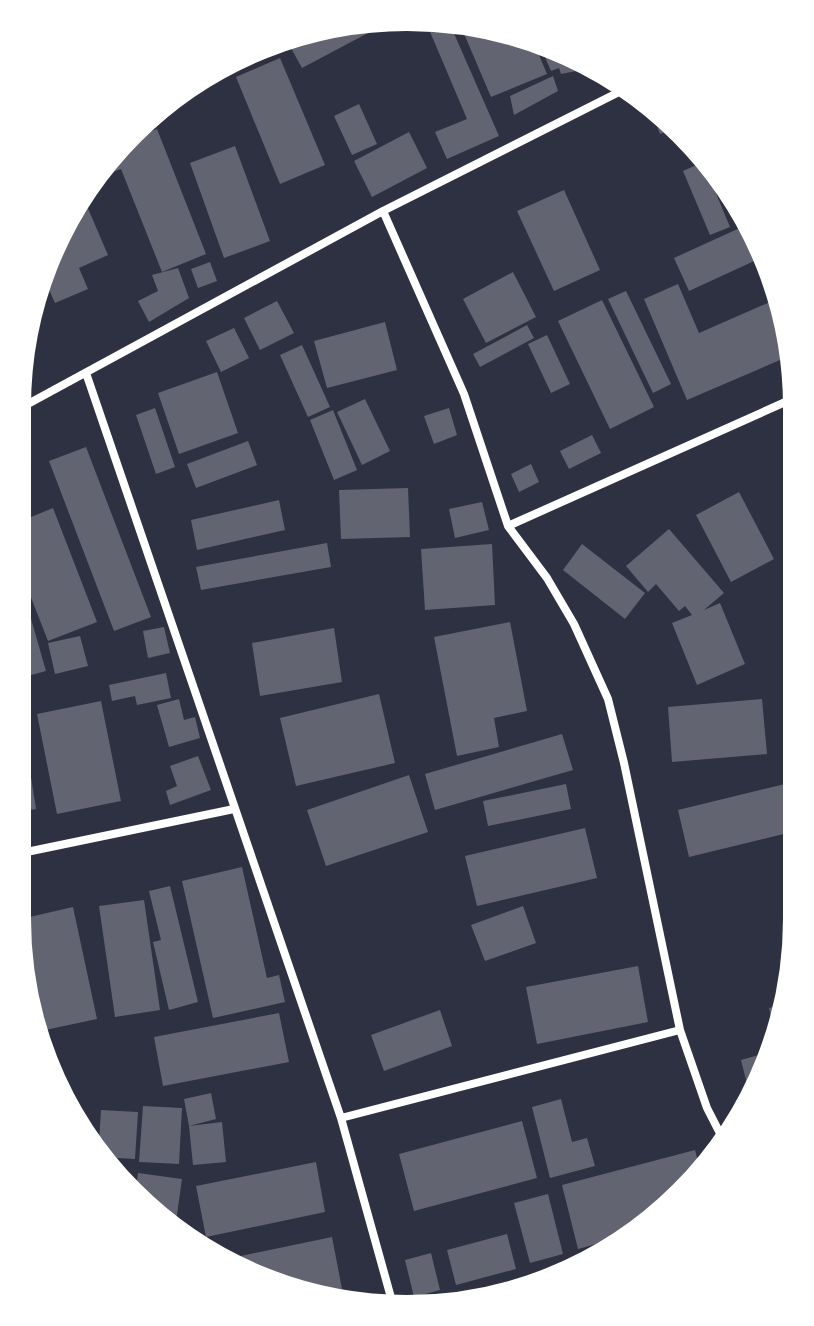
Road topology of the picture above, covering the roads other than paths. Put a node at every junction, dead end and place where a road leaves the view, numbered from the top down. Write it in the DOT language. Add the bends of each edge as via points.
graph roads {
  1 [pos="621,91"];
  2 [pos="383,211"];
  3 [pos="86,373"];
  4 [pos="788,401"];
  5 [pos="26,405"];
  6 [pos="508,526"];
  7 [pos="234,809"];
  8 [pos="26,852"];
  9 [pos="680,1030"];
  10 [pos="341,1118"];
  11 [pos="721,1135"];
  12 [pos="391,1299"];
  1 -- 2 [label="street"];
  2 -- 3 [label="street"];
  2 -- 6 [label="street" via="464,394"];
  3 -- 5 [label="street"];
  3 -- 7 [label="street"];
  4 -- 6 [label="street"];
  6 -- 9 [label="street" via="574,624 608,699"];
  7 -- 8 [label="street"];
  7 -- 10 [label="street"];
  9 -- 10 [label="street"];
  9 -- 11 [label="street"];
  10 -- 12 [label="street"];
}
